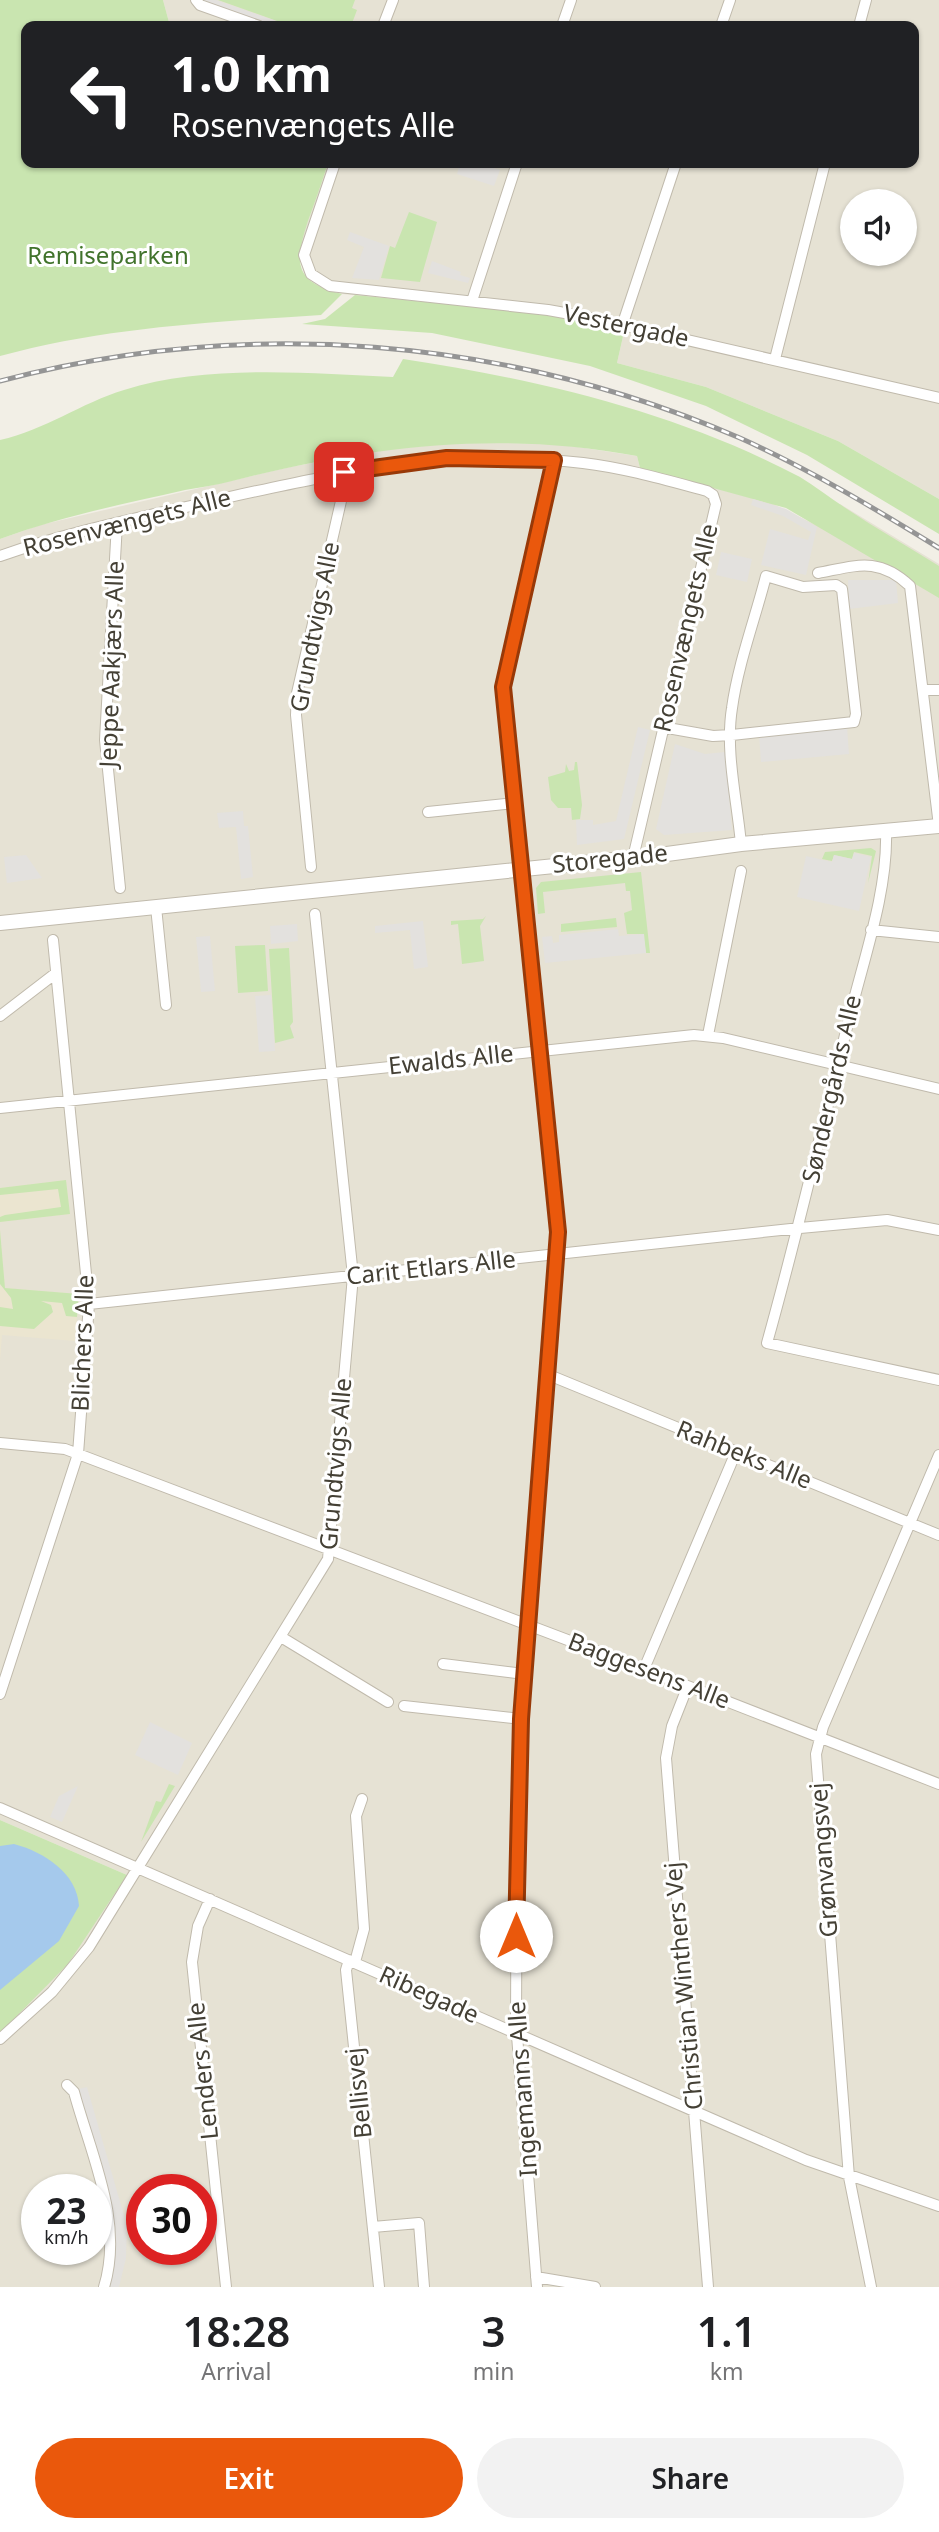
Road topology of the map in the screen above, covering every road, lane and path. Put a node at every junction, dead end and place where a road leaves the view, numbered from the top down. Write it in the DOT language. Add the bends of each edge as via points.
graph roads {
  1 [pos="196,0"];
  2 [pos="393,0"];
  3 [pos="571,0"];
  4 [pos="730,0"];
  5 [pos="866,0"];
  6 [pos="245,21"];
  7 [pos="385,21"];
  8 [pos="564,21"];
  9 [pos="723,21"];
  10 [pos="860,21"];
  11 [pos="333,168"];
  12 [pos="515,168"];
  13 [pos="674,168"];
  14 [pos="824,168"];
  15 [pos="472,301"];
  16 [pos="623,323"];
  17 [pos="775,359"];
  18 [pos="939,398"];
  19 [pos="554,460"];
  20 [pos="344,472"];
  21 [pos="117,523"];
  22 [pos="0,556"];
  23 [pos="818,573"];
  24 [pos="925,690"];
  25 [pos="939,690"];
  26 [pos="662,727"];
  27 [pos="732,735"];
  28 [pos="514,803"];
  29 [pos="428,812"];
  30 [pos="939,826"];
  31 [pos="886,832"];
  32 [pos="741,844"];
  33 [pos="633,858"];
  34 [pos="311,867"];
  35 [pos="520,868"];
  36 [pos="741,871"];
  37 [pos="120,888"];
  38 [pos="156,907"];
  39 [pos="315,914"];
  40 [pos="0,923"];
  41 [pos="871,930"];
  42 [pos="939,937"];
  43 [pos="53,940"];
  44 [pos="56,973"];
  45 [pos="166,1005"];
  46 [pos="0,1016"];
  47 [pos="708,1035"];
  48 [pos="539,1050"];
  49 [pos="837,1065"];
  50 [pos="331,1073"];
  51 [pos="939,1089"];
  52 [pos="70,1100"];
  53 [pos="0,1108"];
  54 [pos="800,1228"];
  55 [pos="939,1230"];
  56 [pos="558,1255"];
  57 [pos="353,1276"];
  58 [pos="89,1304"];
  59 [pos="549,1375"];
  60 [pos="939,1380"];
  61 [pos="0,1443"];
  62 [pos="736,1452"];
  63 [pos="78,1454"];
  64 [pos="939,1455"];
  65 [pos="910,1524"];
  66 [pos="939,1535"];
  67 [pos="328,1549"];
  68 [pos="528,1627"];
  69 [pos="281,1637"];
  70 [pos="443,1664"];
  71 [pos="644,1669"];
  72 [pos="524,1674"];
  73 [pos="687,1688"];
  74 [pos="0,1694"];
  75 [pos="388,1702"];
  76 [pos="404,1706"];
  77 [pos="521,1719"];
  78 [pos="820,1738"];
  79 [pos="939,1784"];
  80 [pos="362,1799"];
  81 [pos="0,1808"];
  82 [pos="139,1868"];
  83 [pos="211,1899"];
  84 [pos="352,1961"];
  85 [pos="517,2034"];
  86 [pos="0,2039"];
  87 [pos="67,2085"];
  88 [pos="695,2112"];
  89 [pos="849,2177"];
  90 [pos="939,2206"];
  91 [pos="373,2227"];
  92 [pos="536,2282"];
  93 [pos="104,2287"];
  94 [pos="226,2287"];
  95 [pos="379,2287"];
  96 [pos="424,2287"];
  97 [pos="595,2287"];
  98 [pos="708,2287"];
  99 [pos="871,2287"];
  1 -- 6 [label="street"];
  2 -- 7 [label="street"];
  3 -- 8 [label="street"];
  4 -- 9 [label="street"];
  5 -- 10 [label="street"];
  11 -- 15 [label="street, Vestergade" via="306,243 304,255 311,274 330,286"];
  12 -- 15 [label="street"];
  13 -- 16 [label="street"];
  14 -- 17 [label="street"];
  15 -- 16 [label="street, Vestergade"];
  16 -- 17 [label="street, Vestergade"];
  17 -- 18 [label="street, Vestergade"];
  19 -- 20 [label="street, Rosenvængets Alle" via="447,458"];
  19 -- 26 [label="street, Rosenvængets Alle" via="633,471 707,491 714,498"];
  19 -- 28 [label="street, Ingemanns Alle" via="503,687"];
  20 -- 21 [label="street, Rosenvængets Alle"];
  20 -- 34 [label="street, Grundtvigs Alle" via="297,693"];
  21 -- 22 [label="street, Rosenvængets Alle"];
  21 -- 37 [label="street, Jeppe Aakjærs Alle" via="105,740"];
  23 -- 24 [label="street" via="869,564 910,586"];
  24 -- 25 [label="street"];
  24 -- 30 [label="street"];
  26 -- 27 [label="street"];
  26 -- 33 [label="street, Rosenvængets Alle"];
  27 -- 27 [label="street" via="854,722 842,589 836,585 803,587 766,576 732,709"];
  27 -- 32 [label="street"];
  28 -- 29 [label="street"];
  28 -- 35 [label="street, Ingemanns Alle"];
  30 -- 31 [label="street, Storegade"];
  31 -- 32 [label="street, Storegade"];
  31 -- 41 [label="street, Søndergårds Alle" via="887,855"];
  32 -- 33 [label="street, Storegade"];
  33 -- 35 [label="street, Storegade"];
  35 -- 38 [label="street, Storegade"];
  35 -- 48 [label="street, Ingemanns Alle"];
  36 -- 47 [label="street"];
  38 -- 40 [label="street, Storegade"];
  38 -- 45 [label="street"];
  39 -- 50 [label="street, Grundtvigs Alle"];
  41 -- 42 [label="street"];
  41 -- 49 [label="street, Søndergårds Alle"];
  43 -- 44 [label="street, Blichers Alle"];
  44 -- 46 [label="street"];
  44 -- 52 [label="street, Blichers Alle"];
  47 -- 48 [label="street, Ewalds Alle"];
  47 -- 49 [label="street, Ewalds Alle"];
  48 -- 50 [label="street, Ewalds Alle"];
  48 -- 56 [label="street, Ingemanns Alle"];
  49 -- 51 [label="street, Ewalds Alle"];
  49 -- 54 [label="street, Søndergårds Alle"];
  50 -- 52 [label="street, Ewalds Alle"];
  50 -- 57 [label="street, Grundtvigs Alle"];
  52 -- 53 [label="street, Ewalds Alle"];
  52 -- 58 [label="street, Blichers Alle"];
  54 -- 55 [label="street, Carit Etlars Alle" via="887,1220"];
  54 -- 56 [label="street, Carit Etlars Alle"];
  54 -- 60 [label="street, Søndergårds Alle" via="767,1343"];
  56 -- 57 [label="street, Carit Etlars Alle"];
  56 -- 59 [label="street, Ingemanns Alle"];
  57 -- 58 [label="street, Carit Etlars Alle"];
  57 -- 67 [label="street, Grundtvigs Alle"];
  58 -- 63 [label="street, Blichers Alle"];
  59 -- 62 [label="street, Rahbeks Alle"];
  59 -- 68 [label="street, Ingemanns Alle"];
  61 -- 63 [label="street, Baggesens Alle"];
  62 -- 65 [label="street, Rahbeks Alle"];
  62 -- 71 [label="street"];
  63 -- 67 [label="street, Baggesens Alle"];
  63 -- 74 [label="street, Blichers Alle"];
  64 -- 65 [label="street, Grønvangsvej"];
  65 -- 66 [label="street, Rahbeks Alle"];
  65 -- 78 [label="street, Grønvangsvej"];
  67 -- 68 [label="street, Baggesens Alle"];
  67 -- 69 [label="street, Grundtvigs Alle" via="328,1559"];
  68 -- 71 [label="street, Baggesens Alle"];
  68 -- 72 [label="street, Ingemanns Alle"];
  69 -- 75 [label="street"];
  69 -- 82 [label="street, Grundtvigs Alle"];
  70 -- 72 [label="street"];
  71 -- 73 [label="street, Baggesens Alle"];
  72 -- 77 [label="street, Ingemanns Alle"];
  73 -- 78 [label="street, Baggesens Alle"];
  73 -- 88 [label="street, Christian Winthers Vej" via="666,1758"];
  76 -- 77 [label="street"];
  77 -- 85 [label="street, Ingemanns Alle"];
  78 -- 79 [label="street, Baggesens Alle"];
  78 -- 89 [label="street, Grønvangsvej" via="816,1755"];
  80 -- 84 [label="street, Bellisvej" via="356,1816 364,1929"];
  81 -- 82 [label="street, Ribegade"];
  82 -- 83 [label="street, Ribegade"];
  82 -- 86 [label="street, Grundtvigs Alle" via="89,1947 52,1992"];
  83 -- 84 [label="street, Ribegade"];
  83 -- 94 [label="street, Lenders Alle" via="198,1926 192,1962"];
  84 -- 85 [label="street, Ribegade"];
  84 -- 91 [label="street, Bellisvej" via="346,1970"];
  85 -- 88 [label="street, Ribegade"];
  85 -- 92 [label="street, Ingemanns Alle"];
  87 -- 93 [label="street" via="74,2092 110,2219 112,2253"];
  88 -- 89 [label="street, Ribegade"];
  88 -- 98 [label="street, Christian Winthers Vej"];
  89 -- 90 [label="street, Ribegade"];
  89 -- 99 [label="street, Grønvangsvej"];
  91 -- 95 [label="street, Bellisvej"];
  91 -- 96 [label="street" via="419,2223"];
  92 -- 97 [label="street"];
}
